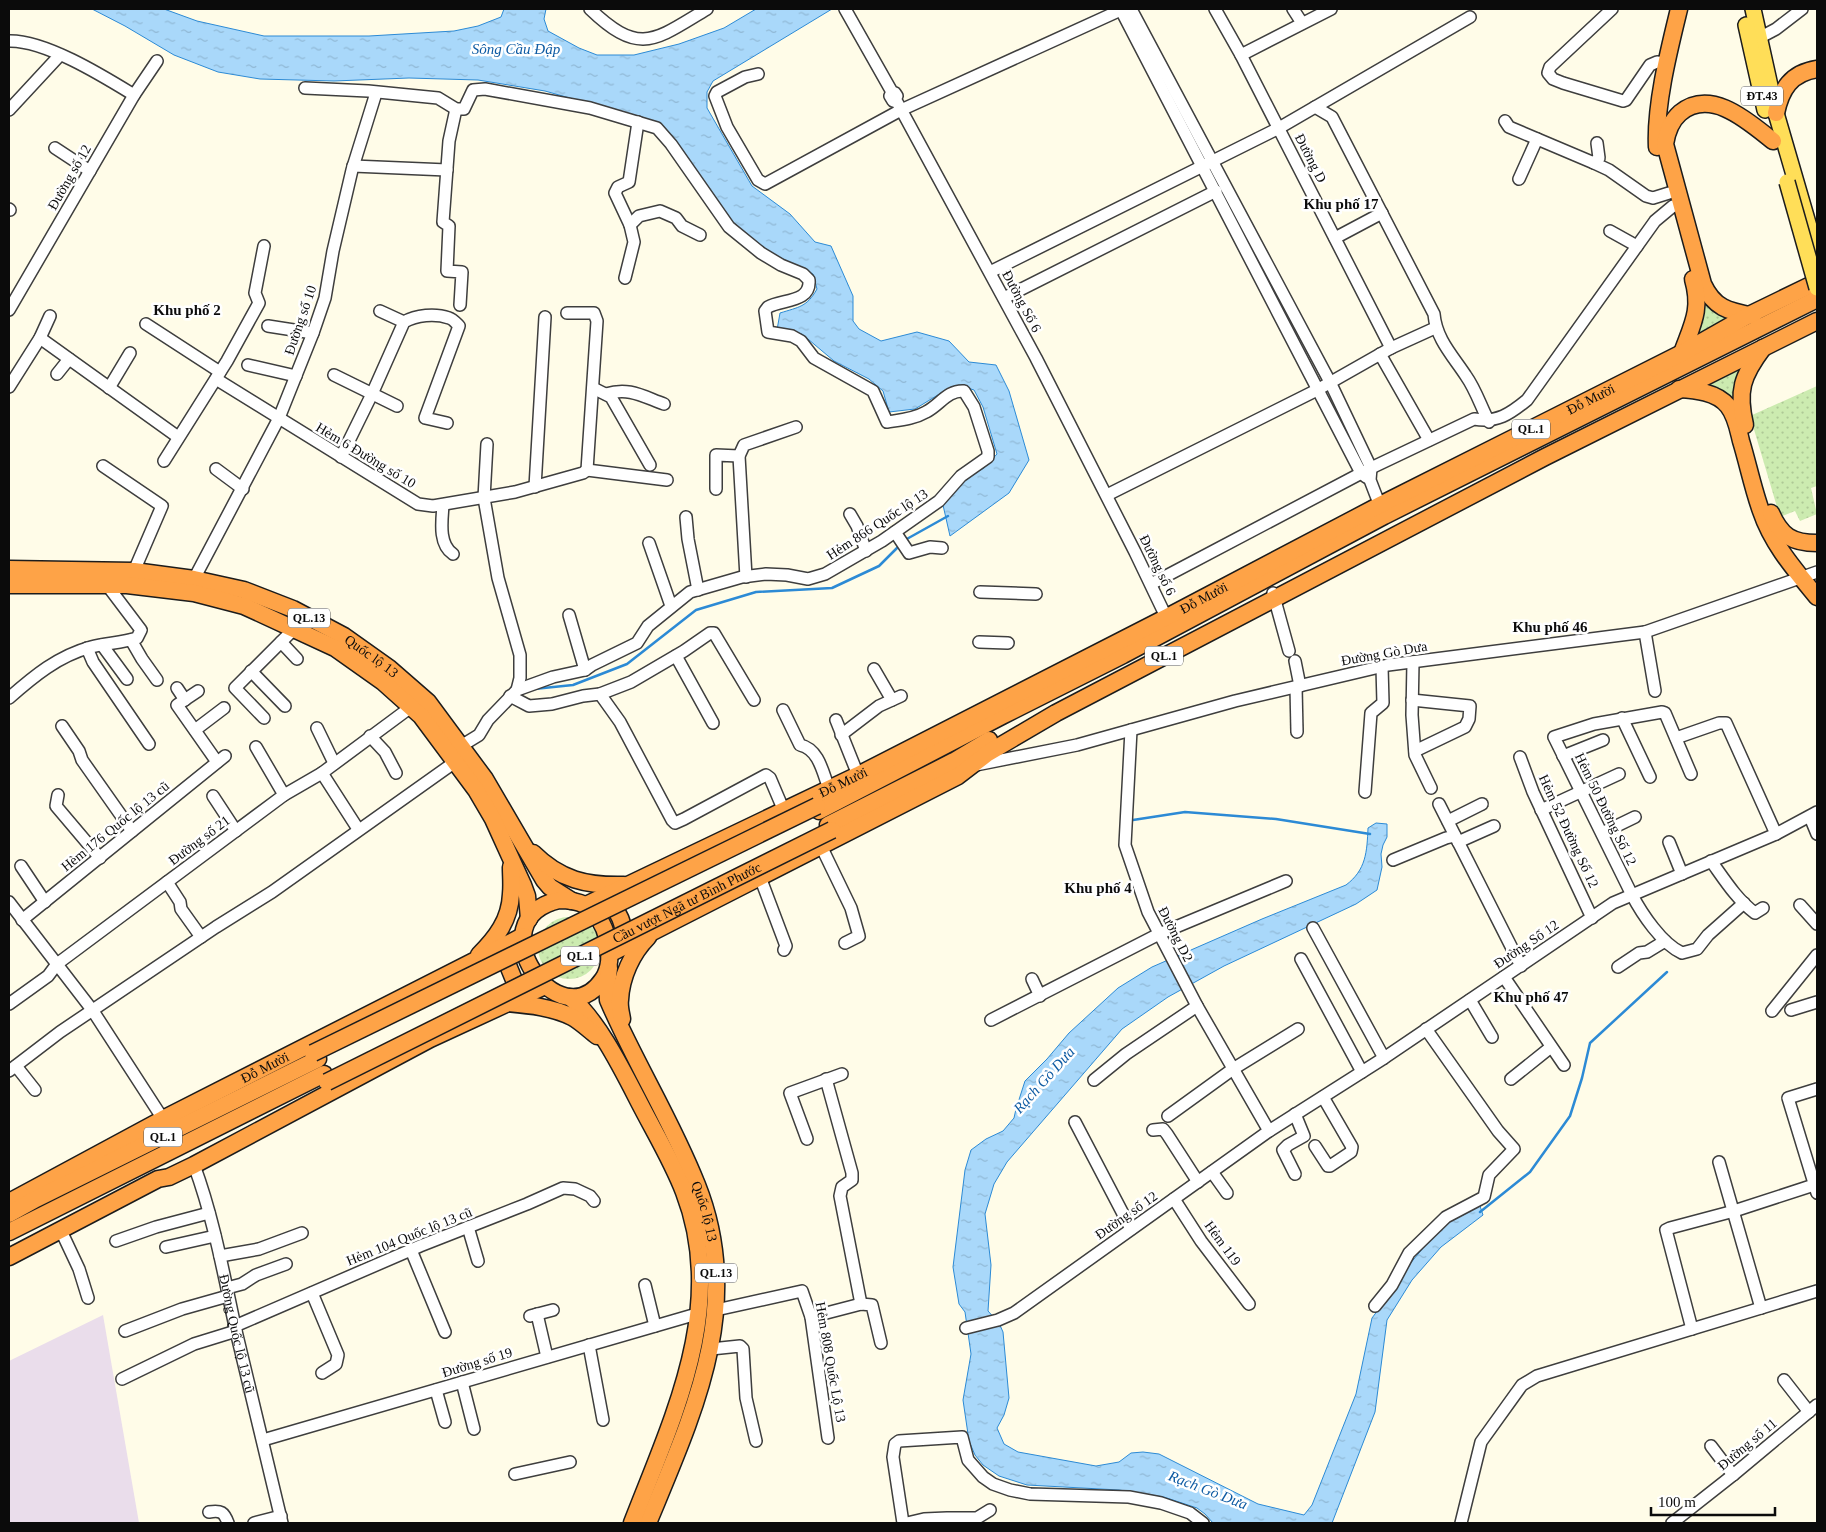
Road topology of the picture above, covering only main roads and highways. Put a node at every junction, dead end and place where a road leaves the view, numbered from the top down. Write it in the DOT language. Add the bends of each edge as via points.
graph roads {
  1 [pos="1679,9"];
  2 [pos="1689,9"];
  3 [pos="1743,9"];
  4 [pos="1753,9"];
  5 [pos="1817,69"];
  6 [pos="1776,113"];
  7 [pos="1667,131"];
  8 [pos="1773,141"];
  9 [pos="1791,180"];
  10 [pos="1673,196"];
  11 [pos="1817,254"];
  12 [pos="1817,282"];
  13 [pos="1817,288"];
  14 [pos="1817,298"];
  15 [pos="1817,312"];
  16 [pos="1749,315"];
  17 [pos="1772,321"];
  18 [pos="1817,321"];
  19 [pos="1764,347"];
  20 [pos="1682,353"];
  21 [pos="1679,389"];
  22 [pos="1382,510"];
  23 [pos="1817,543"];
  24 [pos="9,569"];
  25 [pos="1810,575"];
  26 [pos="9,585"];
  27 [pos="1274,595"];
  28 [pos="1817,597"];
  29 [pos="1169,623"];
  30 [pos="1002,716"];
  31 [pos="953,727"];
  32 [pos="995,737"];
  33 [pos="945,747"];
  34 [pos="988,753"];
  35 [pos="458,758"];
  36 [pos="961,762"];
  37 [pos="818,809"];
  38 [pos="830,827"];
  39 [pos="519,836"];
  40 [pos="513,869"];
  41 [pos="626,885"];
  42 [pos="586,901"];
  43 [pos="529,919"];
  44 [pos="654,931"];
  45 [pos="522,936"];
  46 [pos="626,945"];
  47 [pos="500,948"];
  48 [pos="610,960"];
  49 [pos="472,962"];
  50 [pos="537,990"];
  51 [pos="570,997"];
  52 [pos="507,1003"];
  53 [pos="623,1032"];
  54 [pos="605,1042"];
  55 [pos="315,1056"];
  56 [pos="167,1126"];
  57 [pos="188,1155"];
  58 [pos="169,1177"];
  59 [pos="33,1194"];
  60 [pos="9,1196"];
  61 [pos="9,1202"];
  62 [pos="9,1214"];
  63 [pos="9,1232"];
  64 [pos="9,1257"];
  65 [pos="9,1264"];
  66 [pos="708,1311"];
  67 [pos="632,1523"];
  68 [pos="648,1523"];
  1 -- 10 [label="highway" via="1657,121 1657,149"];
  2 -- 7 [label="highway" via="1666,113"];
  3 -- 8 [label="main road, ĐT.43"];
  4 -- 6 [label="main road, ĐT.43"];
  5 -- 6 [label="highway" via="1800,75 1787,85"];
  6 -- 9 [label="main road, ĐT.43"];
  7 -- 8 [label="highway" via="1685,109 1710,103 1750,122"];
  7 -- 10 [label="highway" via="1665,144"];
  8 -- 9 [label="main road, ĐT.43"];
  9 -- 11 [label="main road"];
  9 -- 13 [label="main road, bridge"];
  10 -- 16 [label="highway" via="1708,294 1726,309"];
  10 -- 20 [label="highway" via="1698,297"];
  12 -- 16 [label="highway, Đỗ Mười / QL.1"];
  14 -- 17 [label="highway, Đỗ Mười / QL.1"];
  15 -- 27 [label="highway, Đỗ Mười / QL.1" via="1663,388"];
  16 -- 17 [label="highway"];
  16 -- 20 [label="highway, Đỗ Mười / QL.1"];
  17 -- 22 [label="highway, Đỗ Mười / QL.1"];
  18 -- 19 [label="highway, Đỗ Mười / QL.1"];
  19 -- 21 [label="highway, Đỗ Mười / QL.1"];
  19 -- 23 [label="highway" via="1752,362 1740,392 1748,436 1777,526 1796,541"];
  20 -- 22 [label="highway, Đỗ Mười / QL.1"];
  21 -- 25 [label="highway" via="1706,393 1727,405 1736,423 1760,510 1771,536"];
  21 -- 27 [label="highway, Đỗ Mười / QL.1"];
  22 -- 29 [label="highway, Đỗ Mười / QL.1"];
  24 -- 35 [label="highway, Quốc lộ 13 / QL.13" via="134,571 194,579 244,590 293,610 344,636 389,668 428,702"];
  25 -- 28 [label="highway"];
  26 -- 35 [label="highway, Quốc lộ 13 / QL.13" via="127,585 194,593 244,606 335,648 384,682 421,716"];
  27 -- 32 [label="highway, Đỗ Mười / QL.1"];
  27 -- 34 [label="highway, Đỗ Mười / QL.1"];
  29 -- 30 [label="highway, Đỗ Mười / QL.1"];
  29 -- 31 [label="highway, Đỗ Mười / QL.1"];
  30 -- 31 [label="highway"];
  30 -- 33 [label="highway, Đỗ Mười / QL.1"];
  31 -- 33 [label="highway"];
  31 -- 41 [label="highway, Đỗ Mười / QL.1"];
  32 -- 34 [label="highway"];
  32 -- 36 [label="highway, Đỗ Mười / QL.1"];
  33 -- 37 [label="highway, Đỗ Mười / QL.1"];
  34 -- 36 [label="highway, Đỗ Mười / QL.1"];
  35 -- 39 [label="highway, Quốc lộ 13 / QL.13" via="486,779"];
  35 -- 40 [label="highway, Quốc lộ 13 / QL.13" via="462,778"];
  36 -- 38 [label="highway, Đỗ Mười / QL.1"];
  36 -- 44 [label="highway, Đỗ Mười / QL.1" via="958,776"];
  37 -- 55 [label="highway, Cầu vượt Ngã tư Bình Phước / QL.1"];
  38 -- 57 [label="highway, Cầu vượt Ngã tư Bình Phước / QL.1" via="326,1078"];
  39 -- 41 [label="highway" via="542,862 561,875 587,883"];
  39 -- 42 [label="highway, Quốc lộ 13 / QL.13" via="547,884"];
  40 -- 43 [label="highway, Quốc lộ 13 / QL.13" via="527,896"];
  40 -- 49 [label="highway" via="505,921"];
  41 -- 42 [label="highway, Đỗ Mười / QL.1"];
  42 -- 43 [label="highway, QL.13" via="549,902"];
  42 -- 46 [label="highway" via="611,905 624,925"];
  42 -- 48 [label="highway, QL.13" via="606,935"];
  43 -- 45 [label="highway, QL.13"];
  44 -- 46 [label="highway, Đỗ Mười / QL.1"];
  44 -- 53 [label="highway" via="637,948 622,986 619,1002"];
  45 -- 47 [label="highway, Đỗ Mười / QL.1"];
  45 -- 50 [label="highway, QL.13"];
  46 -- 48 [label="highway, Đỗ Mười / QL.1"];
  47 -- 49 [label="highway, Đỗ Mười / QL.1"];
  47 -- 50 [label="highway" via="519,986"];
  48 -- 51 [label="highway" via="605,977 593,990"];
  48 -- 53 [label="highway, Quốc lộ 13 / QL.13" via="608,1000"];
  49 -- 56 [label="highway, Đỗ Mười / QL.1"];
  50 -- 51 [label="highway, QL.13"];
  50 -- 52 [label="highway, QL.1"];
  51 -- 54 [label="highway, Quốc lộ 13 / QL.13" via="586,1011"];
  52 -- 54 [label="highway" via="535,1006 566,1015"];
  52 -- 57 [label="highway, QL.1"];
  53 -- 66 [label="highway, Quốc lộ 13 / QL.13" via="675,1134 704,1204 717,1279"];
  54 -- 66 [label="highway, Quốc lộ 13 / QL.13" via="684,1192 696,1234"];
  55 -- 56 [label="highway, Đỗ Mười / QL.1"];
  56 -- 59 [label="highway, Đỗ Mười / QL.1"];
  56 -- 59 [label="highway, Đỗ Mười / QL.1" via="53,1178"];
  57 -- 58 [label="highway, QL.1"];
  57 -- 63 [label="highway, QL.1"];
  58 -- 64 [label="highway, QL.1" via="158,1179"];
  58 -- 65 [label="highway, QL.1" via="161,1185"];
  59 -- 60 [label="highway, QL.1"];
  59 -- 61 [label="highway, Đỗ Mười / QL.1"];
  59 -- 62 [label="highway, Đỗ Mười / QL.1"];
  66 -- 67 [label="highway, Quốc lộ 13 / QL.13"];
  66 -- 68 [label="highway, Quốc lộ 13 / QL.13" via="711,1349 703,1381"];
}
